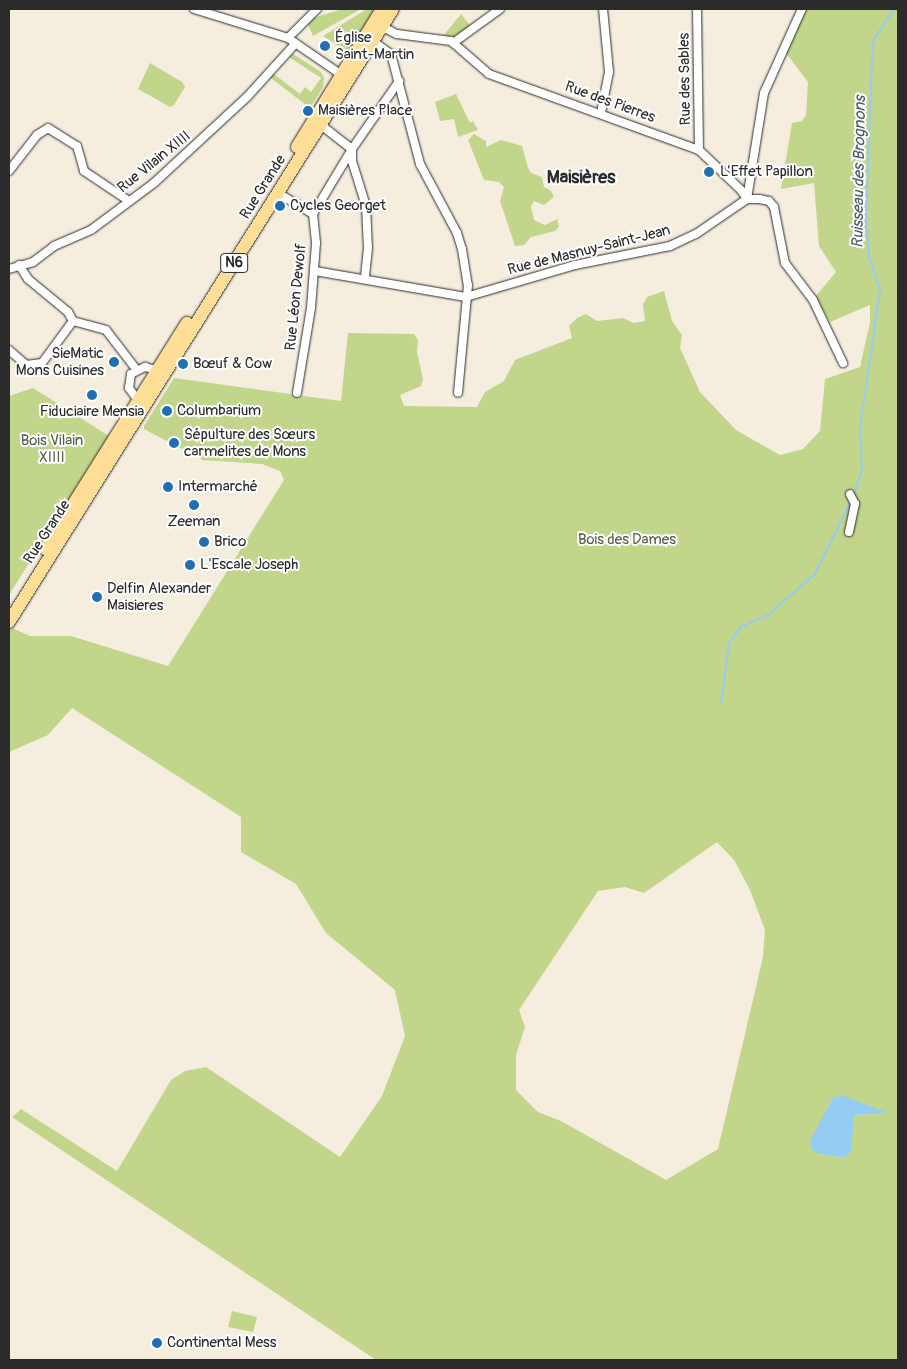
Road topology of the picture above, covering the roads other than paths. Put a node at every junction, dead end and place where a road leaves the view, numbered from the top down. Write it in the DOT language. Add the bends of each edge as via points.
graph roads {
  1 [pos="194,9"];
  2 [pos="317,9"];
  3 [pos="382,9"];
  4 [pos="393,9"];
  5 [pos="500,9"];
  6 [pos="603,9"];
  7 [pos="697,9"];
  8 [pos="802,9"];
  9 [pos="378,24"];
  10 [pos="288,38"];
  11 [pos="369,38"];
  12 [pos="453,43"];
  13 [pos="295,44"];
  14 [pos="344,77"];
  15 [pos="399,81"];
  16 [pos="601,113"];
  17 [pos="321,125"];
  18 [pos="352,149"];
  19 [pos="699,150"];
  20 [pos="9,171"];
  21 [pos="278,193"];
  22 [pos="747,199"];
  23 [pos="129,201"];
  24 [pos="313,214"];
  25 [pos="19,265"];
  26 [pos="9,270"];
  27 [pos="315,271"];
  28 [pos="365,278"];
  29 [pos="466,297"];
  30 [pos="74,321"];
  31 [pos="9,350"];
  32 [pos="843,363"];
  33 [pos="136,369"];
  34 [pos="158,376"];
  35 [pos="297,393"];
  36 [pos="458,393"];
  37 [pos="137,399"];
  38 [pos="852,497"];
  39 [pos="848,532"];
  40 [pos="9,606"];
  41 [pos="9,622"];
  1 -- 10 [label="street"];
  2 -- 10 [label="street"];
  3 -- 9 [label="main road, Rue Grande / N6"];
  4 -- 9 [label="main road, Rue Grande / N6"];
  5 -- 12 [label="street"];
  6 -- 16 [label="street" via="609,72"];
  7 -- 19 [label="street, Rue des Sables"];
  8 -- 22 [label="street" via="764,93"];
  9 -- 11 [label="main road, Rue Grande / N6"];
  9 -- 12 [label="street" via="397,34"];
  10 -- 13 [label="street"];
  11 -- 14 [label="main road, Rue Grande / N6"];
  11 -- 15 [label="street" via="391,54"];
  12 -- 16 [label="street, Rue des Pierres" via="489,74"];
  13 -- 14 [label="street"];
  13 -- 23 [label="street, Rue Vilain XIIII" via="204,138"];
  14 -- 17 [label="main road, Rue Grande / N6"];
  14 -- 34 [label="main road, Rue Grande / N6"];
  15 -- 18 [label="street"];
  15 -- 29 [label="street" via="420,164 460,241 467,279"];
  16 -- 19 [label="street, Rue des Pierres"];
  17 -- 18 [label="street"];
  17 -- 21 [label="main road, Rue Grande / N6"];
  18 -- 24 [label="street"];
  18 -- 28 [label="street" via="352,161 366,206 368,248"];
  19 -- 22 [label="street, Rue des Pierres"];
  20 -- 23 [label="street" via="37,135 48,128 77,146 84,171"];
  21 -- 24 [label="street"];
  21 -- 34 [label="main road, Rue Grande / N6"];
  22 -- 29 [label="street, Rue de Masnuy-Saint-Jean" via="696,234 670,246 575,264"];
  22 -- 32 [label="street" via="772,203 785,263 813,300"];
  23 -- 25 [label="street, Rue Vilain XIIII" via="90,230 54,246 33,262"];
  24 -- 27 [label="street, Rue Léon Dewolf"];
  25 -- 26 [label="street, Rue Vilain XIIII"];
  25 -- 30 [label="street" via="28,279 68,312"];
  27 -- 28 [label="street, Rue de Masnuy-Saint-Jean"];
  27 -- 35 [label="street, Rue Léon Dewolf"];
  28 -- 29 [label="street, Rue de Masnuy-Saint-Jean"];
  29 -- 36 [label="street"];
  30 -- 31 [label="street" via="68,324 42,363 26,365"];
  30 -- 33 [label="street" via="96,324 106,330"];
  33 -- 34 [label="street" via="145,366"];
  33 -- 37 [label="street" via="128,384"];
  34 -- 37 [label="main road, Rue Grande / N6"];
  34 -- 41 [label="main road, Rue Grande / N6"];
  37 -- 40 [label="main road, Rue Grande / N6"];
  38 -- 39 [label="street"];
}
